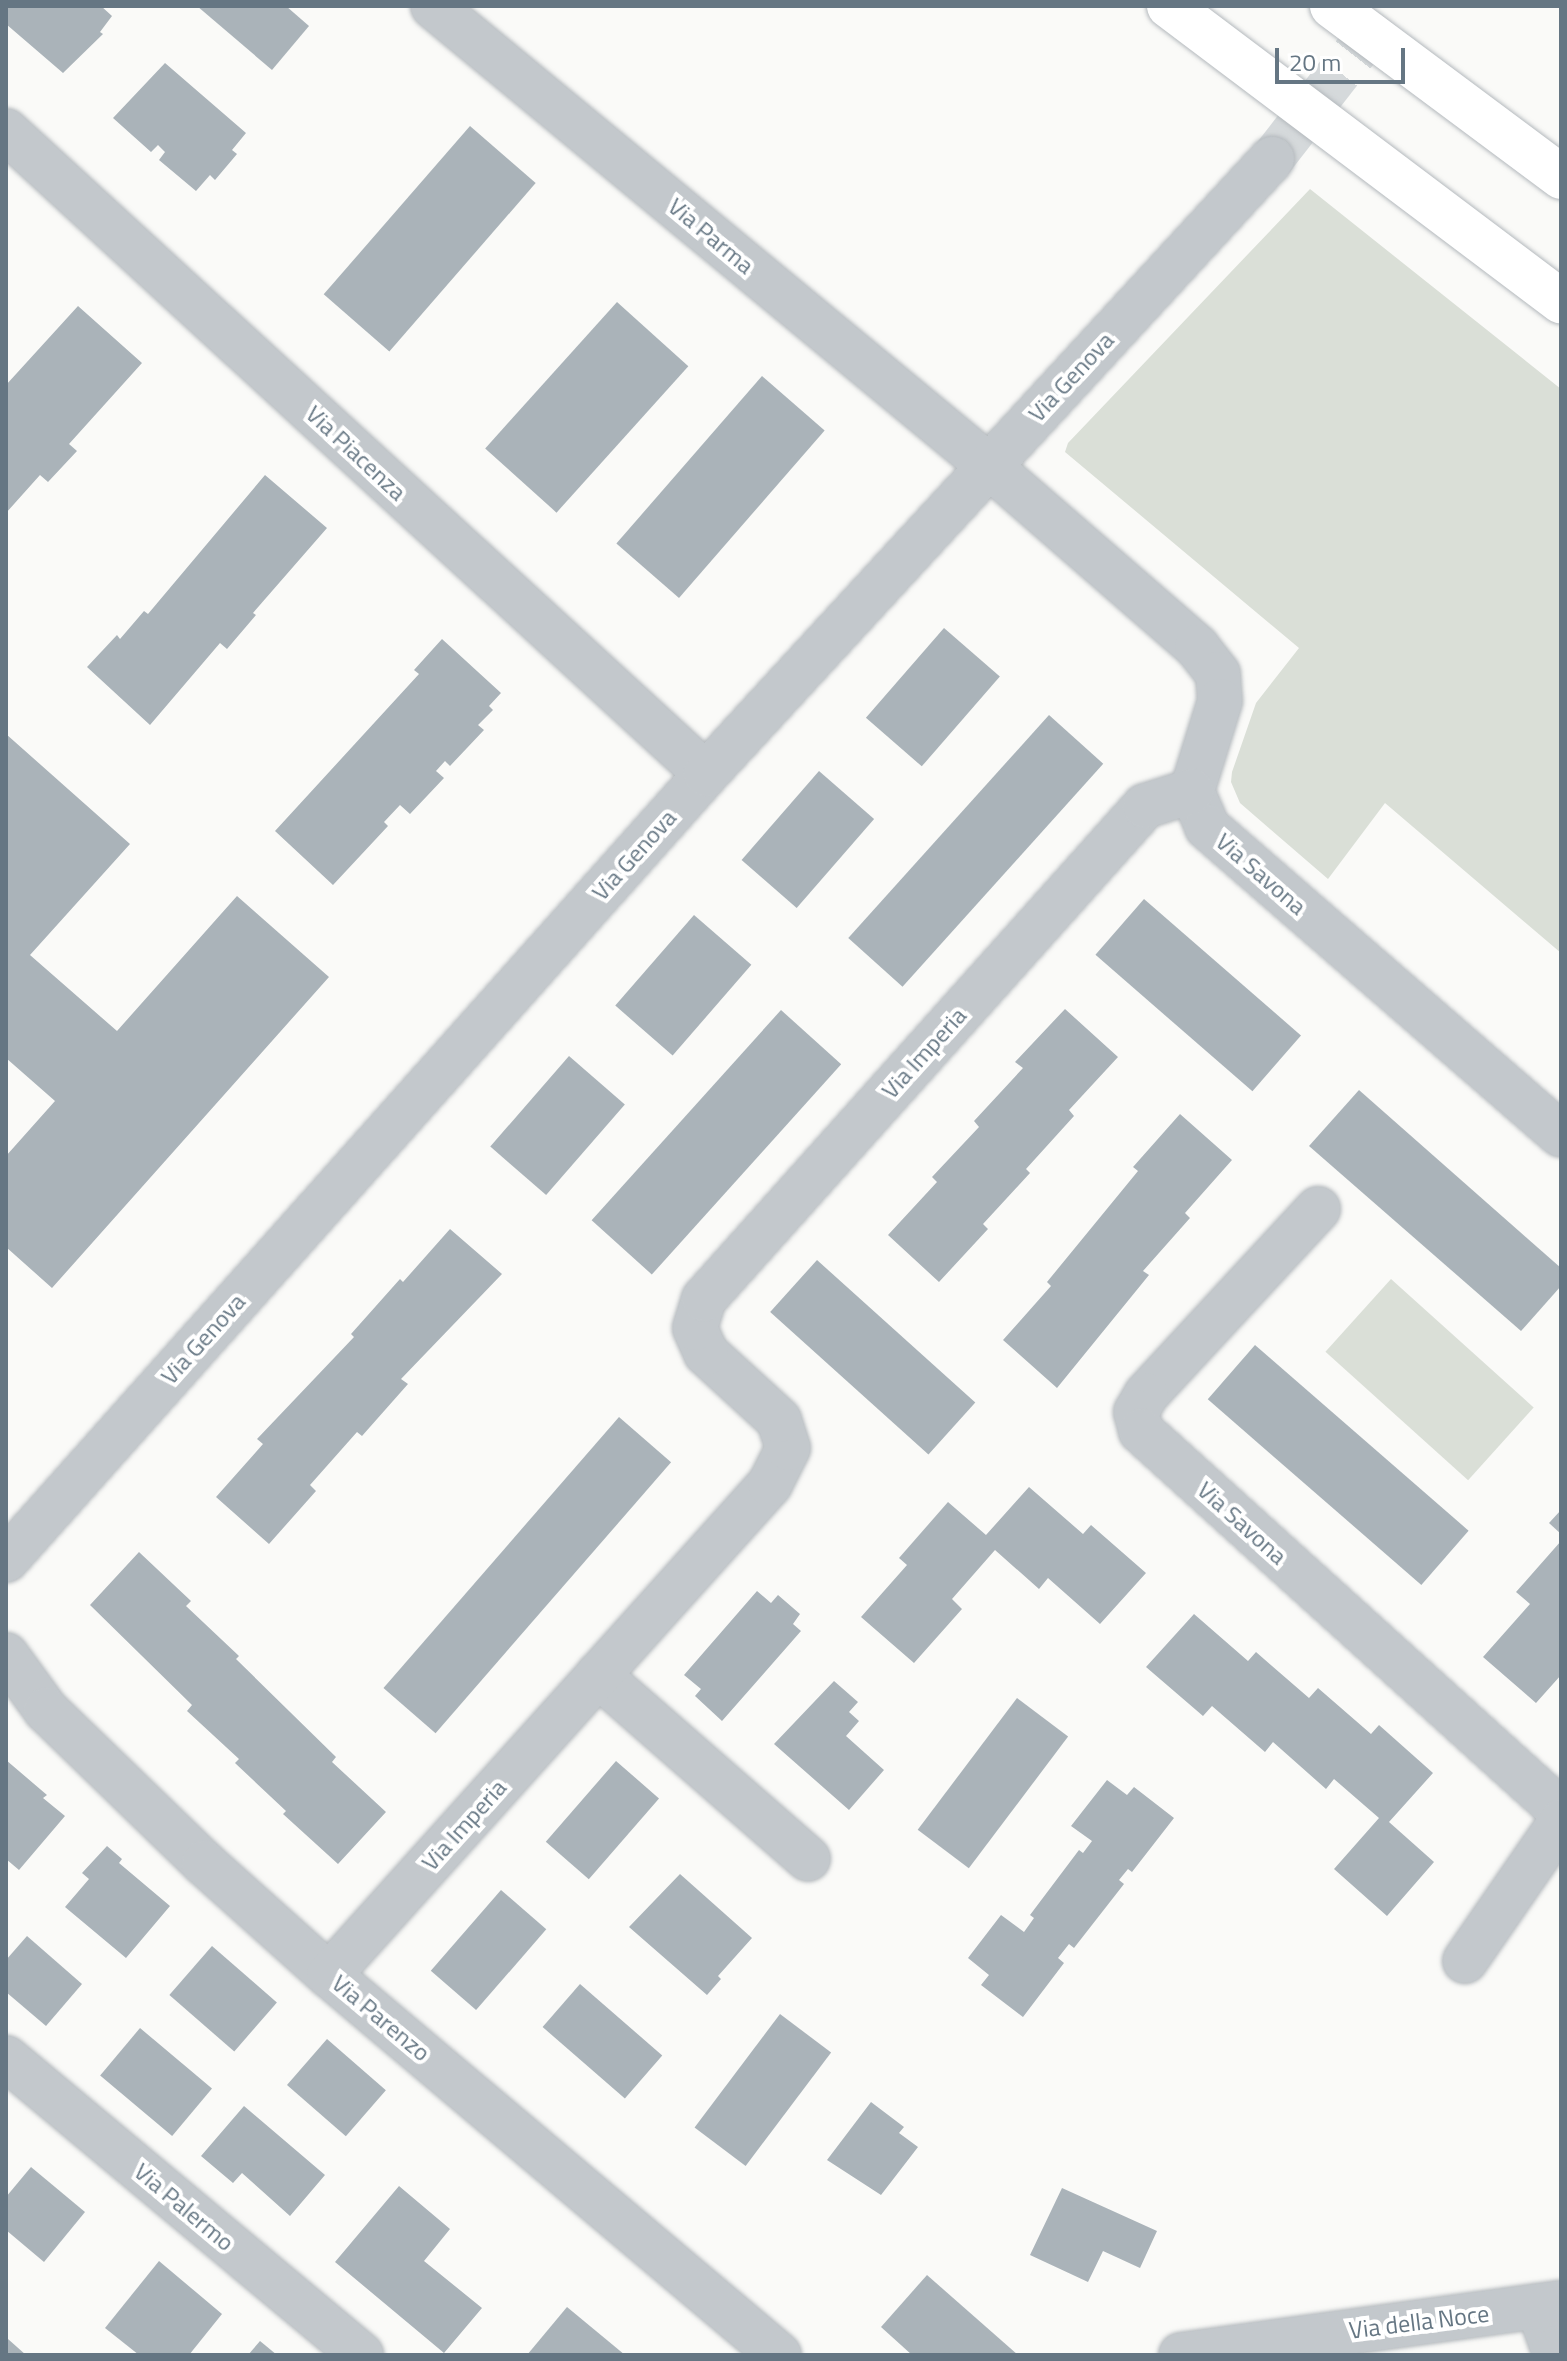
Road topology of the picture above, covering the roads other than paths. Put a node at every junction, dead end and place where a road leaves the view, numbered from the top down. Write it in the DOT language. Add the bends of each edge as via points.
graph roads {
  1 [pos="433,6"];
  2 [pos="1169,6"];
  3 [pos="1332,6"];
  4 [pos="6,131"];
  5 [pos="1272,159"];
  6 [pos="1561,177"];
  7 [pos="1561,301"];
  8 [pos="989,466"];
  9 [pos="706,774"];
  10 [pos="1192,791"];
  11 [pos="1561,1135"];
  12 [pos="1318,1209"];
  13 [pos="6,1560"];
  14 [pos="6,1655"];
  15 [pos="598,1675"];
  16 [pos="1561,1811"];
  17 [pos="1561,1822"];
  18 [pos="808,1859"];
  19 [pos="1465,1961"];
  20 [pos="329,1975"];
  21 [pos="6,2058"];
  22 [pos="1550,2305"];
  23 [pos="1195,2354"];
  24 [pos="361,2355"];
  25 [pos="779,2355"];
  26 [pos="1559,2355"];
  1 -- 8 [label="street, Via Parma"];
  2 -- 7 [label="highway"];
  3 -- 6 [label="highway"];
  4 -- 9 [label="street, Via Piacenza"];
  5 -- 8 [label="street, Via Genova"];
  8 -- 9 [label="street, Via Genova"];
  8 -- 10 [label="street" via="1197,647 1218,674 1220,701"];
  9 -- 13 [label="street, Via Genova"];
  10 -- 11 [label="street, Via Savona" via="1207,827"];
  10 -- 15 [label="street, Via Imperia" via="1145,806 704,1299 695,1328 706,1353 779,1420 788,1448 770,1484"];
  12 -- 16 [label="street, Via Savona" via="1146,1395 1136,1412 1141,1431"];
  14 -- 20 [label="street, Via Parenzo" via="46,1710"];
  15 -- 18 [label="street"];
  15 -- 20 [label="street, Via Imperia"];
  17 -- 19 [label="street"];
  20 -- 25 [label="street, Via Parenzo"];
  21 -- 24 [label="street, Via Palermo"];
  22 -- 23 [label="street, Via della Noce"];
  22 -- 26 [label="street" via="1554,2351"];
}
